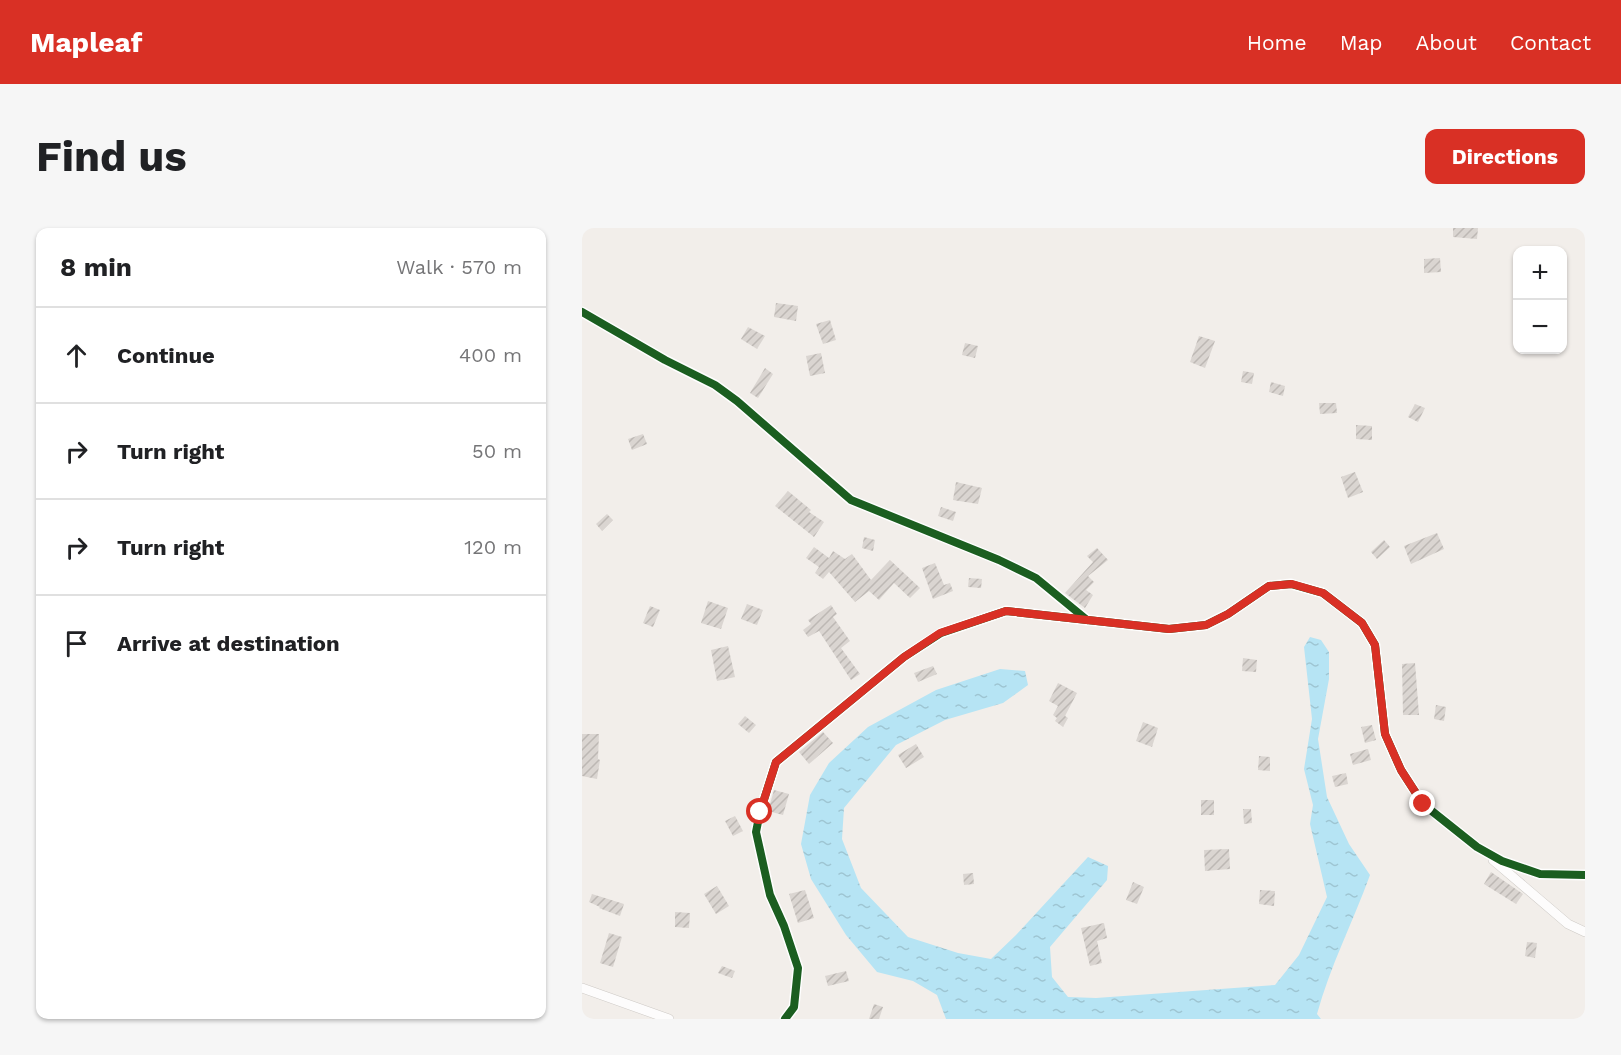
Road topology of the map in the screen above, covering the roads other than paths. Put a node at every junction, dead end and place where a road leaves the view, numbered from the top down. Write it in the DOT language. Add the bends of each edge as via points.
graph roads {
  1 [pos="582,312"];
  2 [pos="1087,620"];
  3 [pos="1477,847"];
  4 [pos="1585,875"];
  5 [pos="1585,932"];
  6 [pos="582,988"];
  7 [pos="669,1019"];
  8 [pos="784,1019"];
  1 -- 2 [label="street" via="715,385 850,500 1036,578"];
  2 -- 3 [label="street" via="1169,629 1206,625 1269,586 1292,584 1323,593 1362,623 1375,645 1385,734 1401,770 1423,804"];
  2 -- 8 [label="street" via="1006,611 940,633 904,657 776,762 756,831 770,895 798,968 794,1007"];
  3 -- 4 [label="street" via="1502,861 1540,874"];
  3 -- 5 [label="street" via="1569,924"];
  6 -- 7 [label="street"];
}
